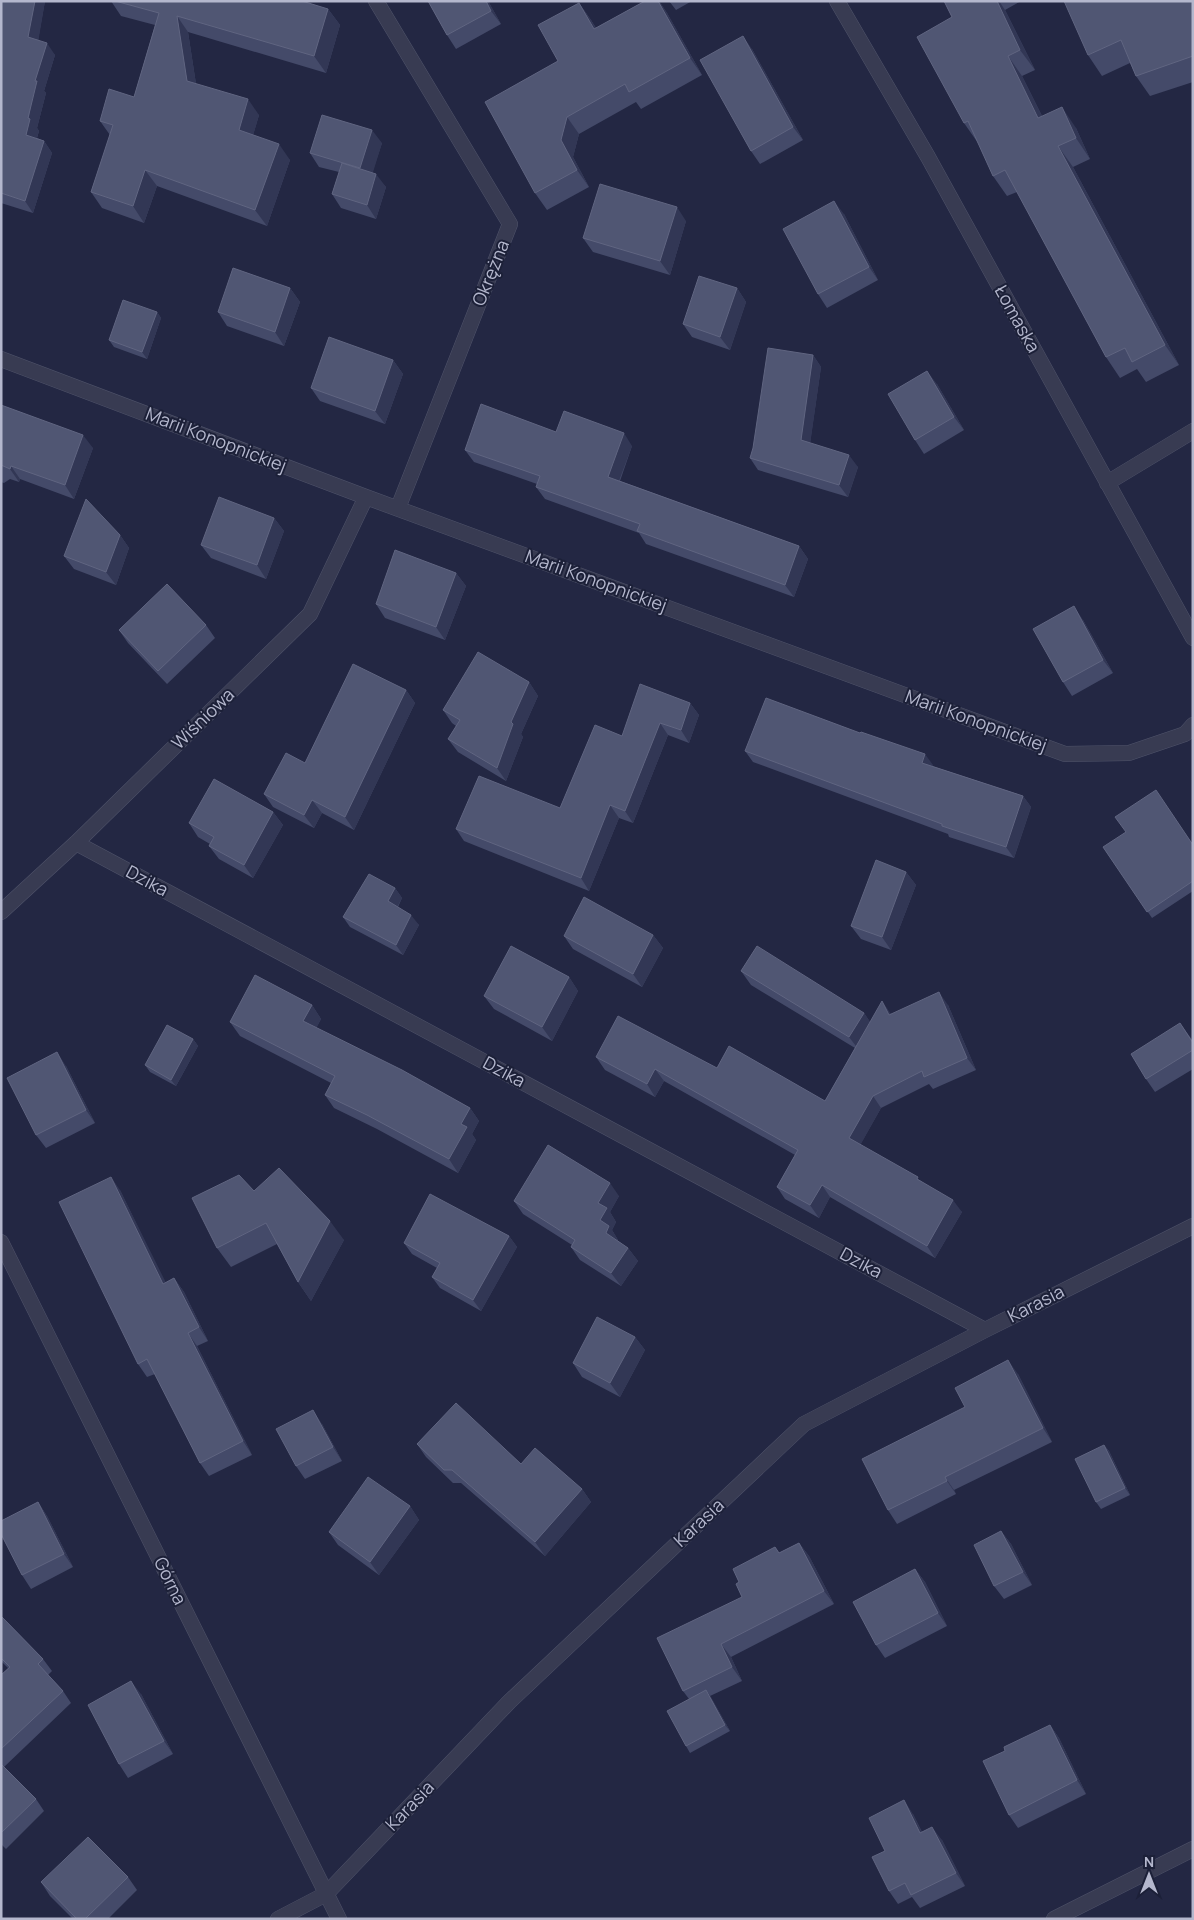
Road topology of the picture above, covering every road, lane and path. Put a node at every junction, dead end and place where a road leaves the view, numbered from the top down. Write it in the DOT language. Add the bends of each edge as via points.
graph roads {
  1 [pos="376,1"];
  2 [pos="838,1"];
  3 [pos="1,359"];
  4 [pos="1193,431"];
  5 [pos="1107,483"];
  6 [pos="366,497"];
  7 [pos="398,508"];
  8 [pos="1193,638"];
  9 [pos="1193,725"];
  10 [pos="76,843"];
  11 [pos="1,912"];
  12 [pos="1193,1226"];
  13 [pos="1,1242"];
  14 [pos="985,1330"];
  15 [pos="1193,1849"];
  16 [pos="326,1894"];
  17 [pos="278,1919"];
  18 [pos="339,1919"];
  19 [pos="1054,1919"];
  1 -- 7 [label="street, Okrężna" via="510,224"];
  2 -- 5 [label="street, Łomaska" via="928,157"];
  3 -- 6 [label="street, Marii Konopnickiej"];
  4 -- 5 [label="street"];
  5 -- 8 [label="street, Łomaska"];
  6 -- 7 [label="street, Marii Konopnickiej"];
  6 -- 10 [label="street, Wiśniowa" via="310,614"];
  7 -- 9 [label="street, Marii Konopnickiej" via="1065,754 1129,753 1185,734"];
  10 -- 11 [label="street, Wiśniowa"];
  10 -- 14 [label="street, Dzika"];
  12 -- 14 [label="street, Karasia"];
  13 -- 16 [label="street, Górna"];
  14 -- 16 [label="street, Karasia" via="804,1424 509,1702"];
  15 -- 19 [label="street"];
  16 -- 17 [label="street, Karasia"];
  16 -- 18 [label="street, Górna"];
}
